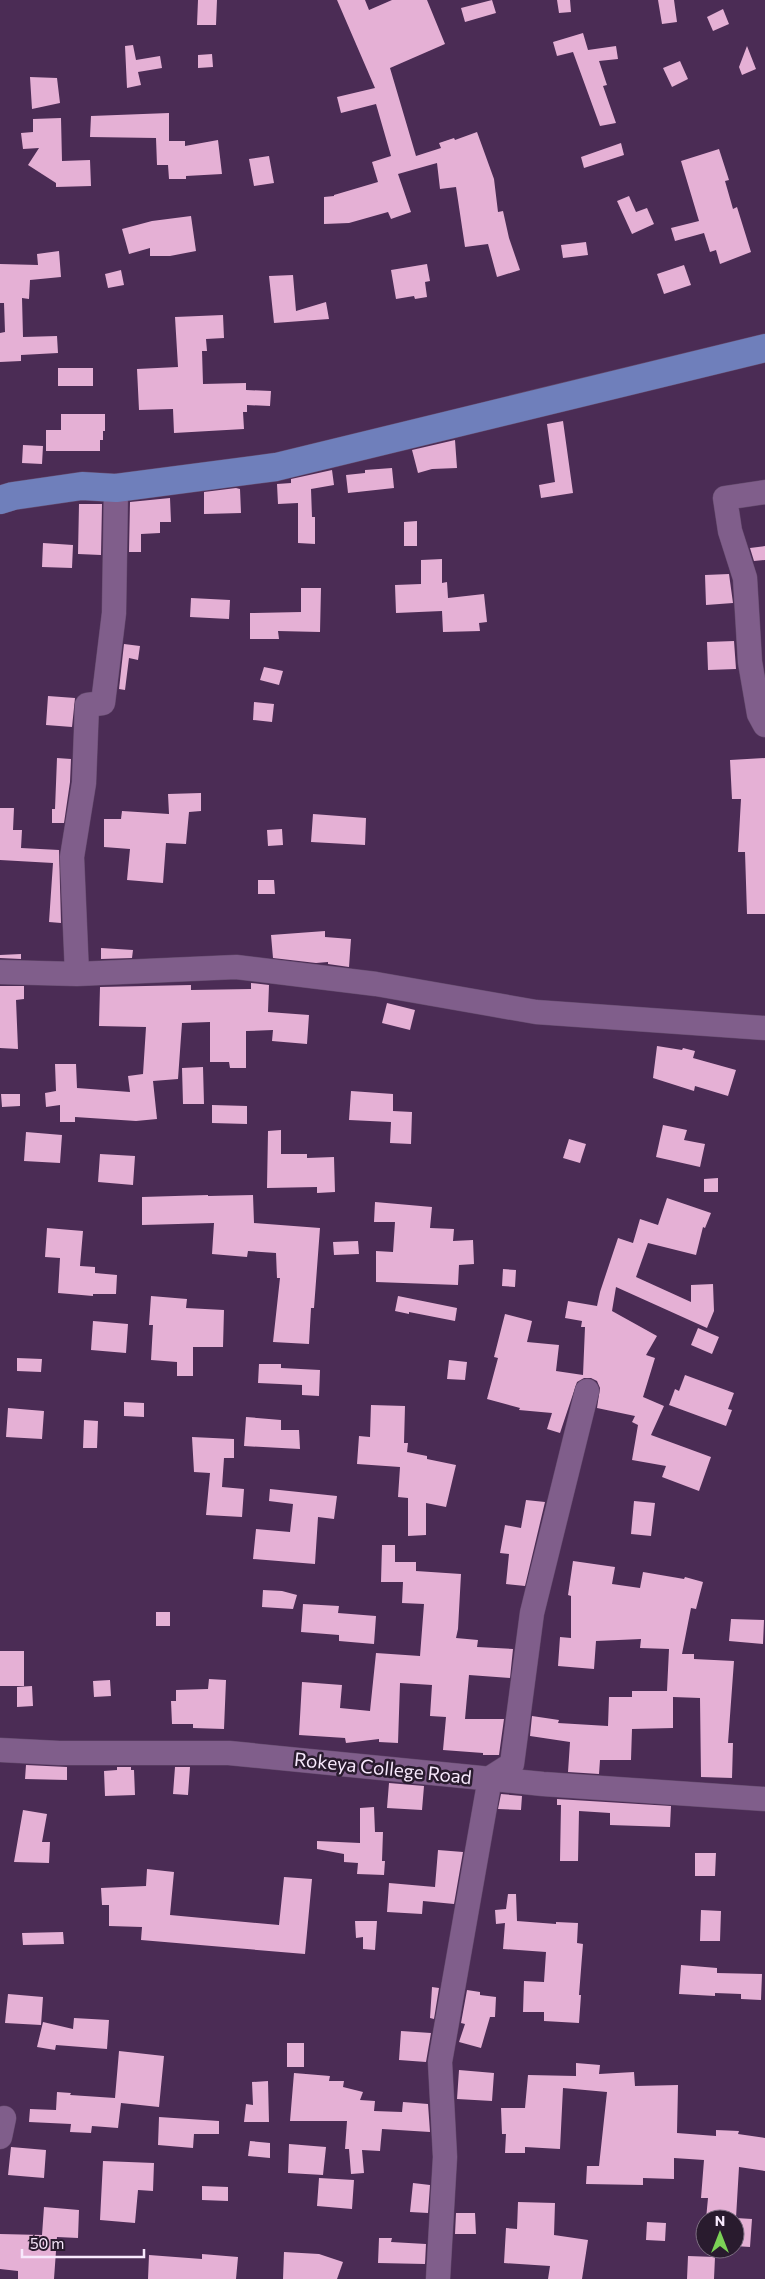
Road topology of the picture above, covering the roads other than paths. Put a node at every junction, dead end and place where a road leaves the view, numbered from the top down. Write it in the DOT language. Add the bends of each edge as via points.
graph roads {
  1 [pos="765,348"];
  2 [pos="116,488"];
  3 [pos="765,492"];
  4 [pos="0,500"];
  5 [pos="765,725"];
  6 [pos="0,972"];
  7 [pos="76,974"];
  8 [pos="765,1028"];
  9 [pos="588,1391"];
  10 [pos="0,1750"];
  11 [pos="490,1778"];
  12 [pos="765,1799"];
  13 [pos="438,2279"];
  1 -- 2 [label="main road" via="276,467"];
  2 -- 4 [label="main road" via="82,486"];
  2 -- 7 [label="street" via="114,612 103,703 87,705 84,783 72,856"];
  3 -- 5 [label="street" via="725,498 730,531 745,578 750,662 759,714"];
  6 -- 7 [label="street"];
  7 -- 8 [label="street" via="236,967 376,984 536,1012"];
  9 -- 11 [label="street" via="532,1613 512,1764"];
  10 -- 11 [label="street, Rokeya College Road" via="229,1752"];
  11 -- 12 [label="street, Rokeya College Road"];
  11 -- 13 [label="street" via="440,2062 445,2158"];
}
